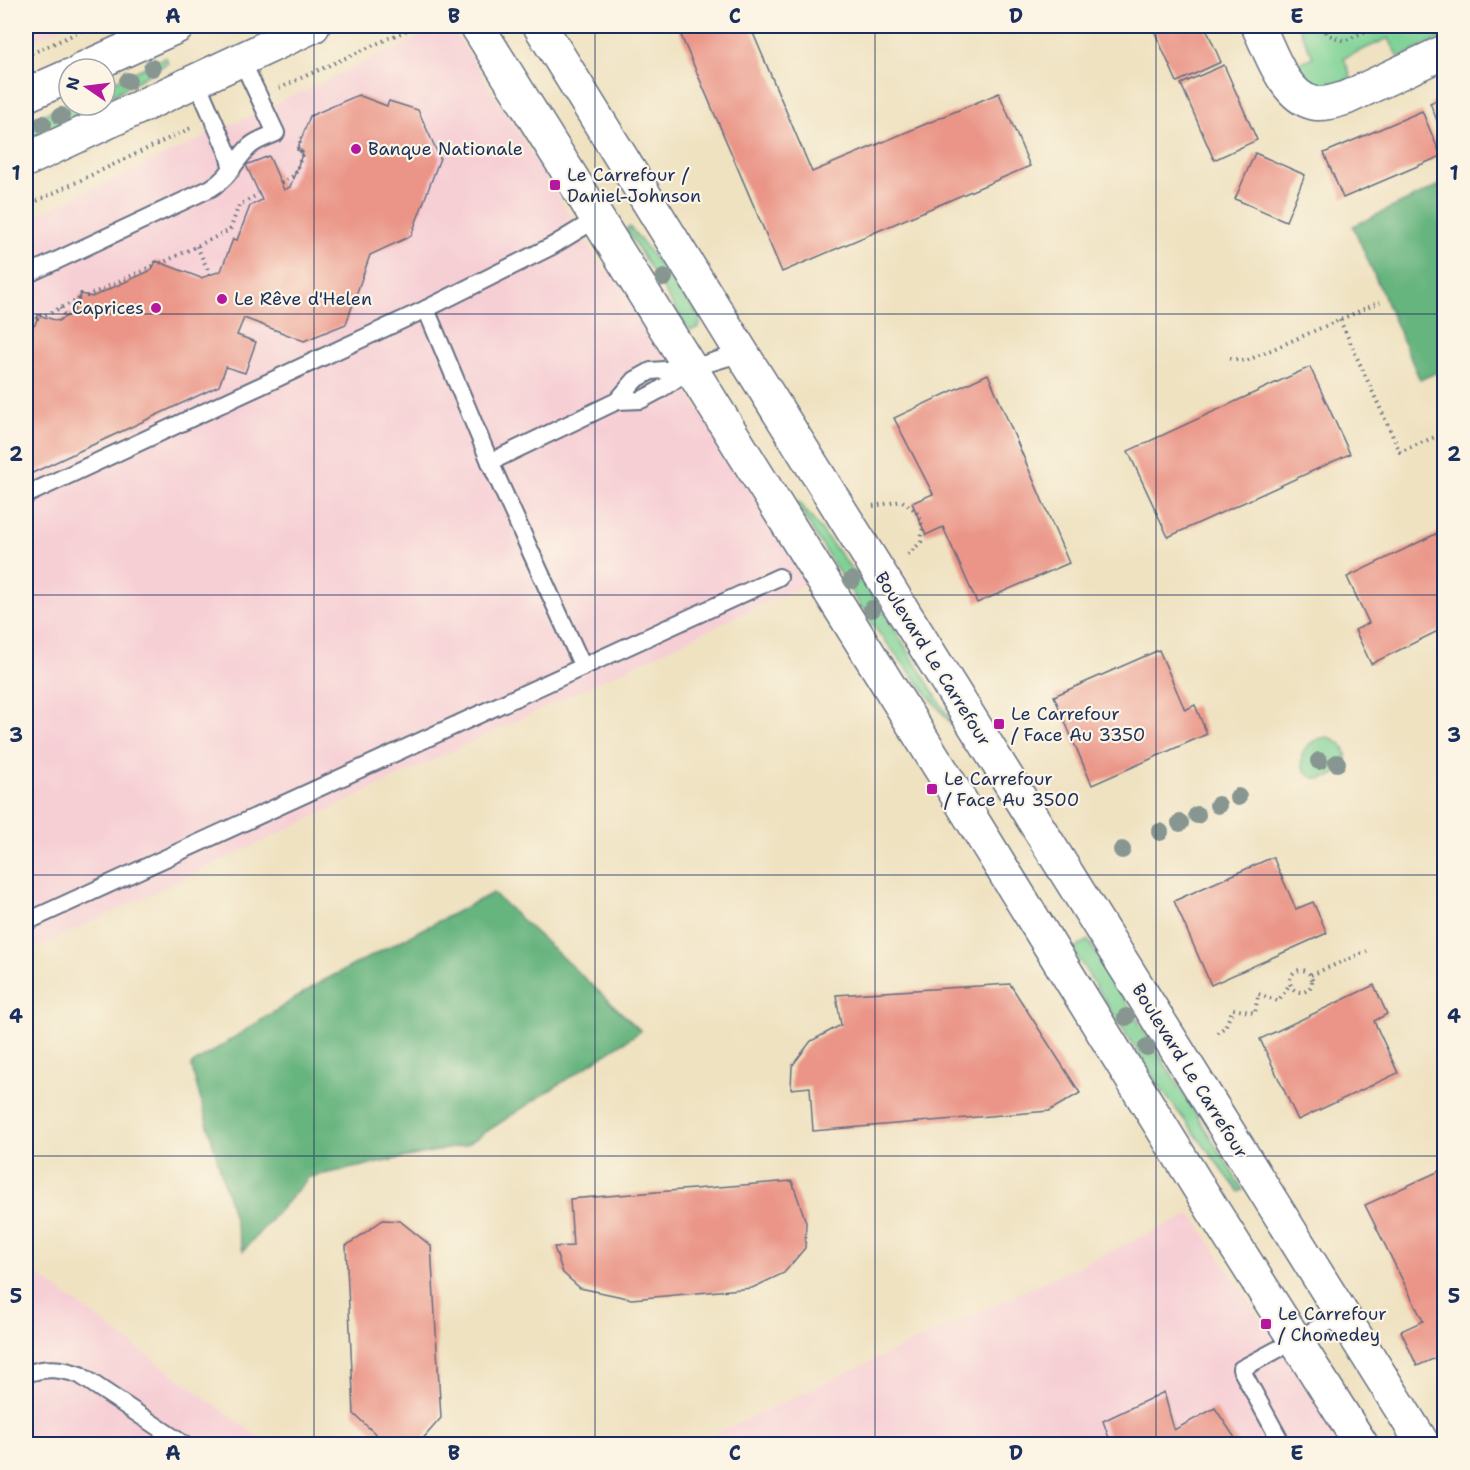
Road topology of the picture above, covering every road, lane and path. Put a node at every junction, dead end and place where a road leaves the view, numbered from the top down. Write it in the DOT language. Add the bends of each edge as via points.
graph roads {
  1 [pos="92,26"];
  2 [pos="178,26"];
  3 [pos="313,26"];
  4 [pos="416,26"];
  5 [pos="477,26"];
  6 [pos="540,26"];
  7 [pos="1258,26"];
  8 [pos="1324,26"];
  9 [pos="1378,26"];
  10 [pos="1444,52"];
  11 [pos="26,56"];
  12 [pos="110,57"];
  13 [pos="242,59"];
  14 [pos="196,80"];
  15 [pos="57,81"];
  16 [pos="277,89"];
  17 [pos="26,95"];
  18 [pos="196,126"];
  19 [pos="26,160"];
  20 [pos="232,170"];
  21 [pos="259,194"];
  22 [pos="26,206"];
  23 [pos="598,218"];
  24 [pos="197,246"];
  25 [pos="26,275"];
  26 [pos="210,275"];
  27 [pos="1380,302"];
  28 [pos="60,308"];
  29 [pos="426,309"];
  30 [pos="66,316"];
  31 [pos="1340,320"];
  32 [pos="26,324"];
  33 [pos="742,353"];
  34 [pos="1230,357"];
  35 [pos="692,368"];
  36 [pos="1444,433"];
  37 [pos="490,462"];
  38 [pos="26,495"];
  39 [pos="863,507"];
  40 [pos="899,565"];
  41 [pos="779,577"];
  42 [pos="583,667"];
  43 [pos="26,922"];
  44 [pos="1367,951"];
  45 [pos="1311,975"];
  46 [pos="1292,986"];
  47 [pos="1217,1033"];
  48 [pos="1342,1315"];
  49 [pos="1295,1340"];
  50 [pos="26,1374"];
  51 [pos="183,1444"];
  52 [pos="1282,1444"];
  53 [pos="1361,1444"];
  54 [pos="1423,1444"];
  1 -- 11 [label="path"];
  2 -- 12 [label="street"];
  3 -- 13 [label="street"];
  4 -- 16 [label="path"];
  5 -- 23 [label="street"];
  6 -- 33 [label="street, Boulevard Le Carrefour"];
  7 -- 10 [label="street" via="1285,82 1296,95 1314,103 1346,98"];
  8 -- 9 [label="path" via="1327,34 1344,41"];
  13 -- 14 [label="street"];
  13 -- 20 [label="lane" via="276,133 252,144"];
  14 -- 19 [label="street"];
  14 -- 20 [label="lane"];
  15 -- 17 [label="street"];
  18 -- 22 [label="path"];
  20 -- 25 [label="lane" via="211,188"];
  21 -- 24 [label="path" via="239,205 230,230"];
  23 -- 29 [label="lane" via="552,246"];
  23 -- 35 [label="street"];
  24 -- 26 [label="path"];
  24 -- 28 [label="path" via="162,263 156,261 155,265 87,296 81,294 78,300"];
  27 -- 31 [label="path"];
  28 -- 30 [label="path"];
  28 -- 32 [label="path" via="38,315"];
  29 -- 37 [label="lane"];
  29 -- 38 [label="lane"];
  31 -- 34 [label="path" via="1246,361"];
  31 -- 36 [label="path" via="1400,452"];
  33 -- 35 [label="lane"];
  33 -- 48 [label="street, Boulevard Le Carrefour"];
  35 -- 37 [label="lane" via="651,371 635,380 616,400"];
  35 -- 49 [label="street"];
  37 -- 42 [label="lane"];
  39 -- 40 [label="path" via="902,501 916,511 923,527 921,542"];
  41 -- 42 [label="lane"];
  42 -- 43 [label="lane"];
  44 -- 45 [label="path"];
  45 -- 46 [label="path" via="1311,986 1305,991"];
  45 -- 46 [label="path" via="1297,970 1290,978"];
  46 -- 47 [label="path" via="1278,1001 1258,994 1255,1013 1233,1010 1225,1028"];
  48 -- 49 [label="lane"];
  48 -- 54 [label="street, Boulevard Le Carrefour"];
  49 -- 52 [label="lane" via="1241,1369"];
  49 -- 53 [label="street"];
  50 -- 51 [label="lane" via="51,1369 80,1375"];
}
